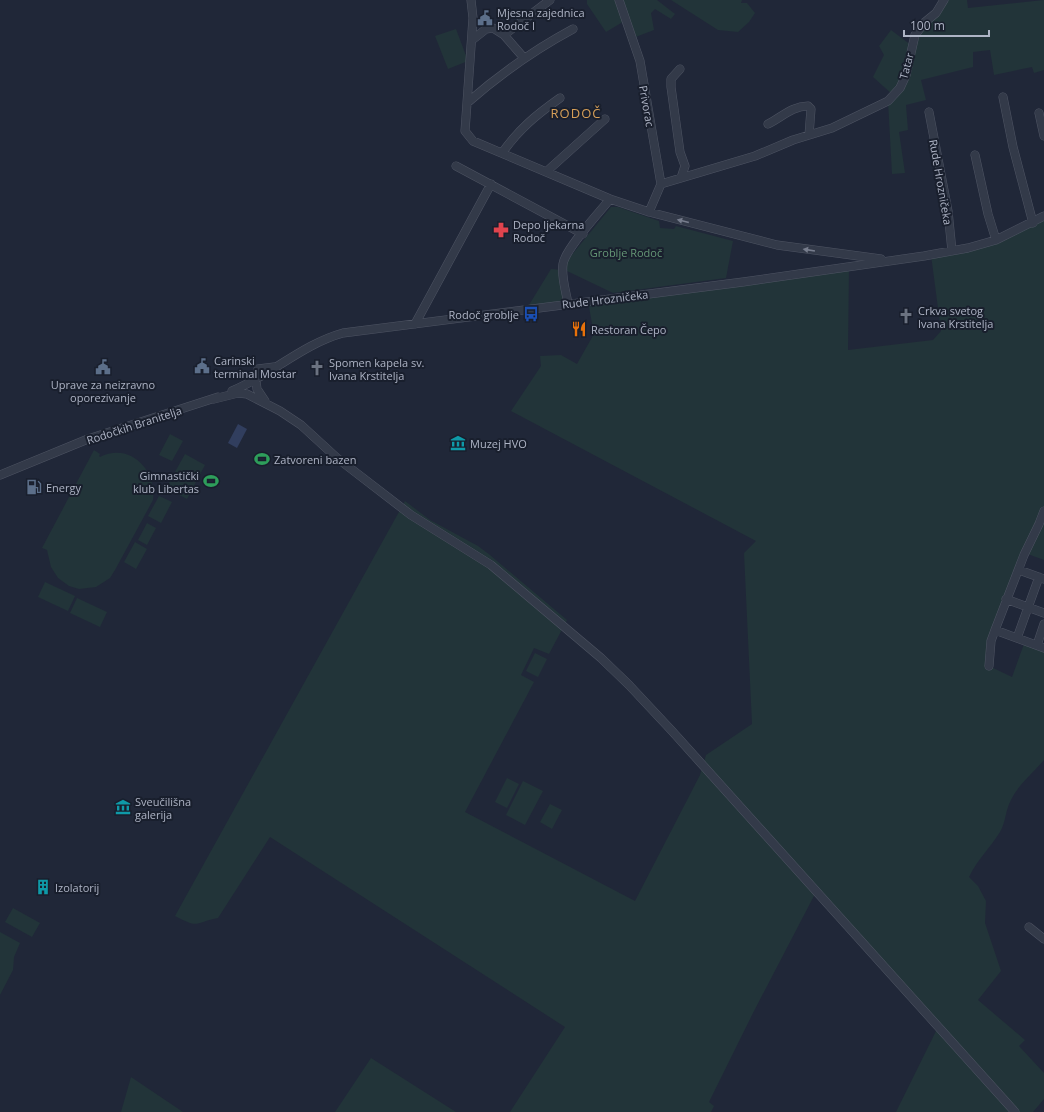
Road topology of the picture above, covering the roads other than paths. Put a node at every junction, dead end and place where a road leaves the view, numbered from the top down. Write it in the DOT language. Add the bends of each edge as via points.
graph roads {
  1 [pos="550,0"];
  2 [pos="619,0"];
  3 [pos="944,0"];
  4 [pos="473,1"];
  5 [pos="573,29"];
  6 [pos="504,35"];
  7 [pos="472,40"];
  8 [pos="524,58"];
  9 [pos="680,69"];
  10 [pos="1003,97"];
  11 [pos="560,98"];
  12 [pos="467,103"];
  13 [pos="929,112"];
  14 [pos="1039,113"];
  15 [pos="605,119"];
  16 [pos="768,124"];
  17 [pos="809,135"];
  18 [pos="1044,136"];
  19 [pos="502,153"];
  20 [pos="975,155"];
  21 [pos="456,166"];
  22 [pos="546,172"];
  23 [pos="681,178"];
  24 [pos="491,184"];
  25 [pos="661,184"];
  26 [pos="610,199"];
  27 [pos="649,212"];
  28 [pos="1044,216"];
  29 [pos="1034,223"];
  30 [pos="583,234"];
  31 [pos="996,240"];
  32 [pos="952,251"];
  33 [pos="888,260"];
  34 [pos="568,304"];
  35 [pos="415,324"];
  36 [pos="282,364"];
  37 [pos="258,369"];
  38 [pos="267,374"];
  39 [pos="252,383"];
  40 [pos="254,396"];
  41 [pos="214,399"];
  42 [pos="268,404"];
  43 [pos="0,475"];
  44 [pos="1044,511"];
  45 [pos="1019,570"];
  46 [pos="1041,578"];
  47 [pos="1006,599"];
  48 [pos="1027,607"];
  49 [pos="1044,613"];
  50 [pos="1044,624"];
  51 [pos="995,630"];
  52 [pos="1016,638"];
  53 [pos="1040,646"];
  54 [pos="989,666"];
  55 [pos="1029,927"];
  56 [pos="1044,939"];
  57 [pos="1016,1112"];
  1 -- 6 [label="street"];
  2 -- 25 [label="street, Privorac" via="640,61"];
  3 -- 17 [label="street, Tatar" via="936,13 915,35 906,75 900,88 888,101 832,128"];
  4 -- 7 [label="street"];
  5 -- 8 [label="street"];
  6 -- 7 [label="street" via="497,29 490,28"];
  6 -- 8 [label="street"];
  7 -- 12 [label="street"];
  8 -- 12 [label="street"];
  9 -- 23 [label="street" via="671,79 671,87 680,152 685,166"];
  10 -- 29 [label="street" via="1013,147"];
  11 -- 19 [label="street" via="534,117 514,136"];
  12 -- 19 [label="street" via="467,134 473,141"];
  13 -- 32 [label="street, Rude Hrozničeka" via="946,197"];
  14 -- 18 [label="street"];
  15 -- 22 [label="street"];
  16 -- 17 [label="street" via="787,111 808,106 812,113"];
  17 -- 23 [label="street, Tatar" via="755,156"];
  19 -- 22 [label="street"];
  20 -- 31 [label="street"];
  21 -- 24 [label="street"];
  22 -- 26 [label="street"];
  23 -- 25 [label="street, Tatar"];
  24 -- 30 [label="street"];
  24 -- 35 [label="street"];
  25 -- 27 [label="street"];
  26 -- 27 [label="street"];
  26 -- 30 [label="street"];
  33 -- 27 [label="street, one-way" via="777,245"];
  28 -- 29 [label="street, Rude Hrozničeka"];
  29 -- 31 [label="street, Rude Hrozničeka"];
  30 -- 34 [label="street" via="567,252 563,263 562,274"];
  31 -- 32 [label="street, Rude Hrozničeka"];
  32 -- 33 [label="street, Rude Hrozničeka"];
  33 -- 34 [label="street, Rude Hrozničeka" via="810,273"];
  34 -- 35 [label="street, Rude Hrozničeka"];
  35 -- 36 [label="street, Rude Hrozničeka" via="331,336"];
  36 -- 37 [label="street" via="271,369"];
  36 -- 38 [label="street, Rude Hrozničeka"];
  38 -- 39 [label="street, Rodočkih Branitelja"];
  39 -- 40 [label="street" via="249,389"];
  39 -- 41 [label="street, Rodočkih Branitelja"];
  39 -- 42 [label="street"];
  40 -- 41 [label="street" via="238,393"];
  40 -- 42 [label="street"];
  41 -- 43 [label="street, Rodočkih Branitelja" via="88,439"];
  42 -- 57 [label="street" via="301,425 337,458 411,515 492,565 629,685"];
  44 -- 45 [label="street"];
  45 -- 46 [label="street"];
  45 -- 47 [label="street"];
  46 -- 48 [label="street"];
  47 -- 48 [label="street"];
  47 -- 51 [label="street"];
  48 -- 49 [label="street"];
  48 -- 52 [label="street"];
  50 -- 53 [label="street"];
  51 -- 52 [label="street"];
  51 -- 54 [label="street" via="991,641"];
  52 -- 53 [label="street"];
  55 -- 56 [label="street"];
}
